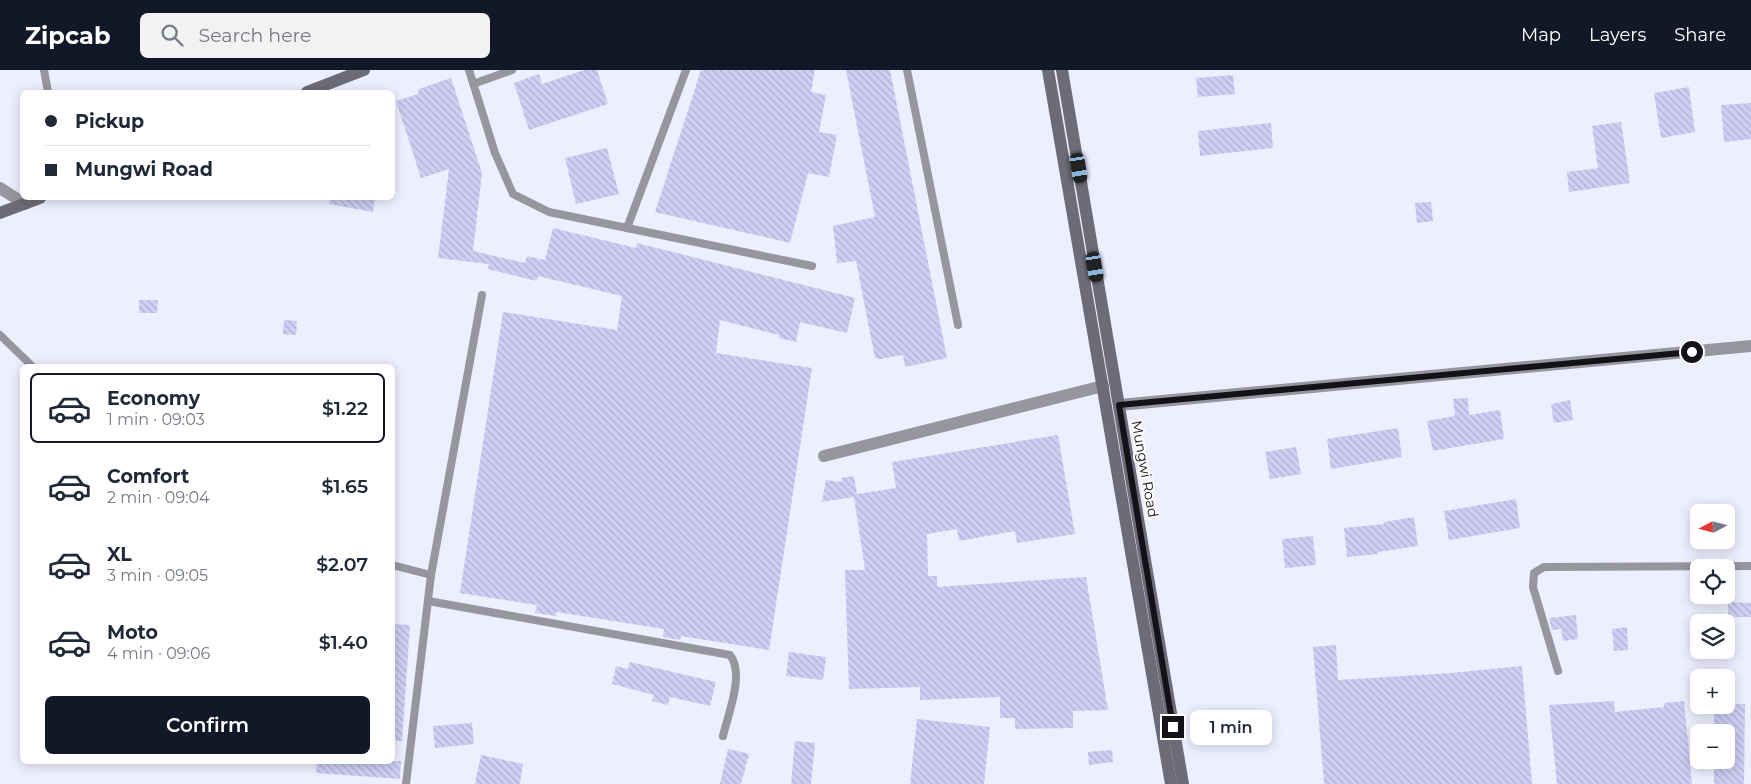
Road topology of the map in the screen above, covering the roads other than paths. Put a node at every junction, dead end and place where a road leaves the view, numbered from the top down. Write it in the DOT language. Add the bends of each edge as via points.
graph roads {
  1 [pos="44,70"];
  2 [pos="364,70"];
  3 [pos="469,70"];
  4 [pos="512,70"];
  5 [pos="686,70"];
  6 [pos="906,70"];
  7 [pos="1048,70"];
  8 [pos="1062,70"];
  9 [pos="473,84"];
  10 [pos="48,90"];
  11 [pos="312,90"];
  12 [pos="0,188"];
  13 [pos="35,200"];
  14 [pos="25,204"];
  15 [pos="0,213"];
  16 [pos="627,228"];
  17 [pos="812,266"];
  18 [pos="482,295"];
  19 [pos="958,325"];
  20 [pos="0,336"];
  21 [pos="1751,346"];
  22 [pos="30,364"];
  23 [pos="1103,386"];
  24 [pos="1119,405"];
  25 [pos="824,456"];
  26 [pos="395,565"];
  27 [pos="1751,566"];
  28 [pos="431,575"];
  29 [pos="428,601"];
  30 [pos="1558,671"];
  31 [pos="723,736"];
  32 [pos="406,784"];
  33 [pos="1171,784"];
  34 [pos="1183,784"];
  1 -- 10 [label="lane"];
  2 -- 11 [label="main road"];
  3 -- 9 [label="lane"];
  4 -- 9 [label="lane"];
  5 -- 16 [label="lane"];
  6 -- 19 [label="lane"];
  7 -- 23 [label="main road, Mungwi Road"];
  8 -- 24 [label="main road, Mungwi Road"];
  9 -- 16 [label="lane" via="495,153 513,194 549,212"];
  12 -- 14 [label="street"];
  13 -- 14 [label="main road"];
  14 -- 15 [label="main road"];
  16 -- 17 [label="lane"];
  18 -- 28 [label="lane"];
  20 -- 22 [label="lane"];
  21 -- 24 [label="street"];
  23 -- 25 [label="street"];
  23 -- 33 [label="main road, Mungwi Road"];
  24 -- 34 [label="main road, Mungwi Road"];
  26 -- 28 [label="lane"];
  27 -- 30 [label="lane" via="1544,567 1534,573 1533,587"];
  28 -- 29 [label="lane"];
  29 -- 31 [label="lane" via="730,655 736,663 737,676"];
  29 -- 32 [label="lane"];
}
